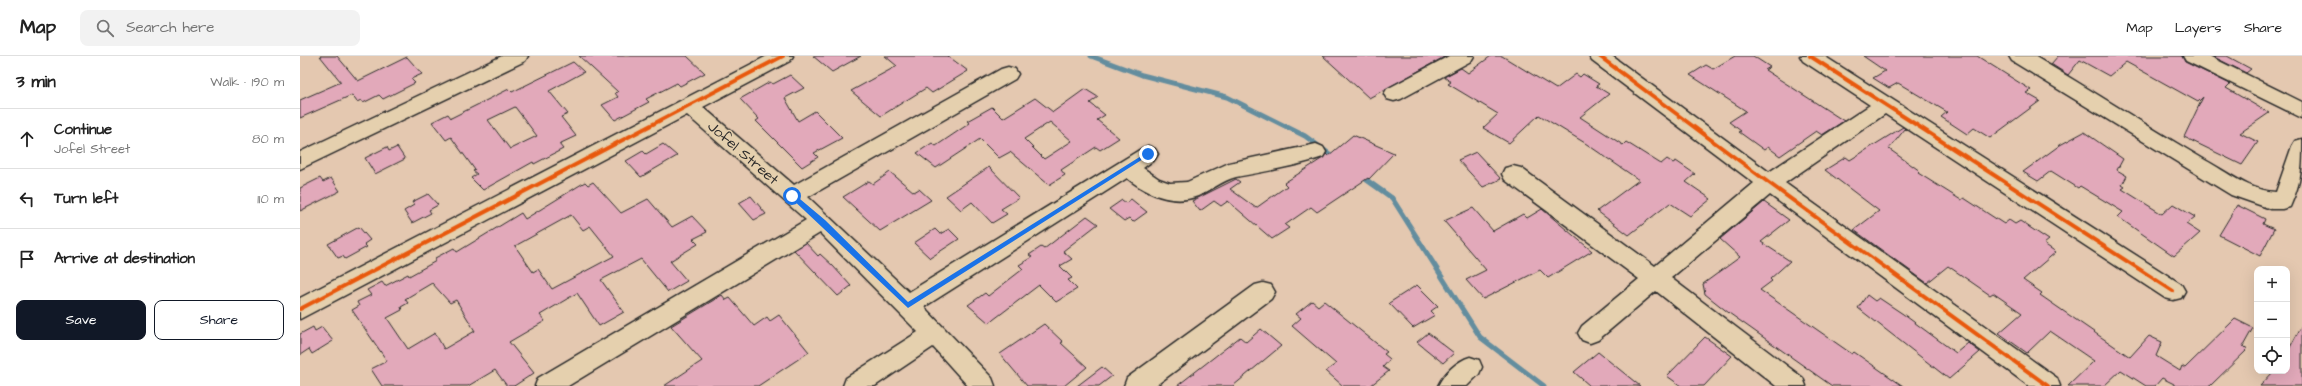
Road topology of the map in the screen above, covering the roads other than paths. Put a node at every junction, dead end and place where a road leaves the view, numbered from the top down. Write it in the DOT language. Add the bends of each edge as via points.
graph roads {
  1 [pos="518,56"];
  2 [pos="783,56"];
  3 [pos="1464,56"];
  4 [pos="1598,56"];
  5 [pos="1810,56"];
  6 [pos="2193,56"];
  7 [pos="2028,58"];
  8 [pos="1008,74"];
  9 [pos="1394,94"];
  10 [pos="1886,104"];
  11 [pos="689,106"];
  12 [pos="2302,111"];
  13 [pos="2302,146"];
  14 [pos="1316,152"];
  15 [pos="1148,154"];
  16 [pos="300,161"];
  17 [pos="1127,167"];
  18 [pos="1513,174"];
  19 [pos="1769,183"];
  20 [pos="2295,193"];
  21 [pos="792,196"];
  22 [pos="822,222"];
  23 [pos="1656,279"];
  24 [pos="2173,291"];
  25 [pos="1263,292"];
  26 [pos="908,305"];
  27 [pos="300,309"];
  28 [pos="935,333"];
  29 [pos="1590,333"];
  30 [pos="1470,367"];
  31 [pos="547,386"];
  32 [pos="855,386"];
  33 [pos="983,386"];
  34 [pos="1136,386"];
  35 [pos="1450,386"];
  36 [pos="1794,386"];
  37 [pos="2048,386"];
  1 -- 16 [label="street"];
  2 -- 11 [label="street"];
  3 -- 9 [label="street"];
  4 -- 19 [label="street"];
  5 -- 10 [label="street"];
  6 -- 12 [label="street"];
  7 -- 20 [label="street" via="2156,142 2250,195 2268,201 2282,201"];
  8 -- 21 [label="street"];
  10 -- 19 [label="street"];
  10 -- 24 [label="street"];
  11 -- 21 [label="street, Jofel Street"];
  11 -- 27 [label="street"];
  13 -- 20 [label="street"];
  14 -- 17 [label="street" via="1229,171 1190,190 1170,191 1151,185"];
  15 -- 17 [label="street"];
  17 -- 26 [label="street"];
  18 -- 23 [label="street"];
  19 -- 23 [label="street"];
  19 -- 37 [label="street"];
  21 -- 22 [label="street, Jofel Street"];
  22 -- 26 [label="street, Jofel Street"];
  22 -- 31 [label="street"];
  23 -- 29 [label="street"];
  23 -- 36 [label="street"];
  25 -- 34 [label="street"];
  26 -- 28 [label="street, Jofel Street"];
  28 -- 32 [label="street"];
  28 -- 33 [label="street, Jofel Street"];
  30 -- 35 [label="street"];
}
